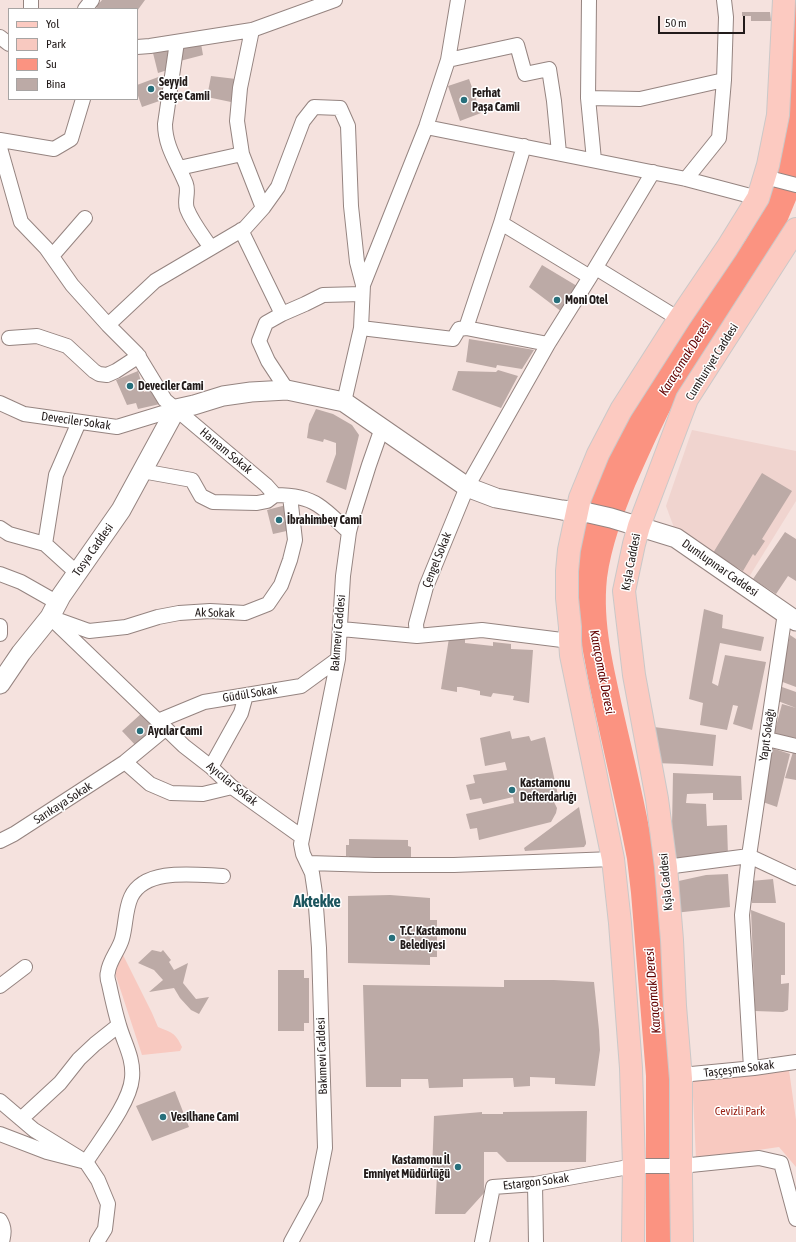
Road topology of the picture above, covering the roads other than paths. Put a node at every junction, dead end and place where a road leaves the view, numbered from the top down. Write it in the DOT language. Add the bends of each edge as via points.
graph roads {
  1 [pos="92,0"];
  2 [pos="335,0"];
  3 [pos="458,0"];
  4 [pos="589,0"];
  5 [pos="724,0"];
  6 [pos="784,0"];
  7 [pos="86,8"];
  8 [pos="252,30"];
  9 [pos="0,37"];
  10 [pos="177,42"];
  11 [pos="8,43"];
  12 [pos="138,47"];
  13 [pos="448,60"];
  14 [pos="724,80"];
  15 [pos="588,98"];
  16 [pos="84,100"];
  17 [pos="426,127"];
  18 [pos="0,140"];
  19 [pos="524,146"];
  20 [pos="0,148"];
  21 [pos="559,153"];
  22 [pos="242,154"];
  23 [pos="594,160"];
  24 [pos="179,168"];
  25 [pos="653,172"];
  26 [pos="765,177"];
  27 [pos="686,179"];
  28 [pos="796,185"];
  29 [pos="758,198"];
  30 [pos="263,208"];
  31 [pos="85,218"];
  32 [pos="501,223"];
  33 [pos="796,229"];
  34 [pos="241,230"];
  35 [pos="211,248"];
  36 [pos="52,256"];
  37 [pos="593,273"];
  38 [pos="363,289"];
  39 [pos="282,314"];
  40 [pos="679,319"];
  41 [pos="108,325"];
  42 [pos="361,328"];
  43 [pos="466,328"];
  44 [pos="9,338"];
  45 [pos="548,344"];
  46 [pos="139,356"];
  47 [pos="287,390"];
  48 [pos="344,402"];
  49 [pos="0,403"];
  50 [pos="176,409"];
  51 [pos="79,422"];
  52 [pos="382,428"];
  53 [pos="142,471"];
  54 [pos="467,487"];
  55 [pos="275,495"];
  56 [pos="290,496"];
  57 [pos="576,512"];
  58 [pos="639,526"];
  59 [pos="0,528"];
  60 [pos="349,532"];
  61 [pos="45,544"];
  62 [pos="77,573"];
  63 [pos="0,574"];
  64 [pos="54,610"];
  65 [pos="791,617"];
  66 [pos="0,626"];
  67 [pos="341,629"];
  68 [pos="0,634"];
  69 [pos="416,636"];
  70 [pos="570,641"];
  71 [pos="338,659"];
  72 [pos="0,684"];
  73 [pos="246,695"];
  74 [pos="162,725"];
  75 [pos="767,739"];
  76 [pos="796,746"];
  77 [pos="125,762"];
  78 [pos="211,767"];
  79 [pos="232,787"];
  80 [pos="302,837"];
  81 [pos="0,841"];
  82 [pos="749,856"];
  83 [pos="614,863"];
  84 [pos="666,867"];
  85 [pos="310,868"];
  86 [pos="223,876"];
  87 [pos="796,878"];
  88 [pos="25,967"];
  89 [pos="0,986"];
  90 [pos="119,1026"];
  91 [pos="796,1062"];
  92 [pos="751,1068"];
  93 [pos="681,1075"];
  94 [pos="0,1101"];
  95 [pos="21,1119"];
  96 [pos="0,1134"];
  97 [pos="86,1162"];
  98 [pos="634,1166"];
  99 [pos="681,1166"];
  100 [pos="535,1184"];
  101 [pos="796,1219"];
  102 [pos="0,1220"];
  103 [pos="2,1242"];
  104 [pos="97,1242"];
  105 [pos="291,1242"];
  106 [pos="482,1242"];
  107 [pos="536,1242"];
  108 [pos="633,1242"];
  109 [pos="682,1242"];
  1 -- 7 [label="street"];
  2 -- 8 [label="street"];
  3 -- 13 [label="street"];
  4 -- 15 [label="street"];
  5 -- 14 [label="street"];
  6 -- 26 [label="main road" via="778,115"];
  8 -- 10 [label="street"];
  8 -- 22 [label="street" via="240,88 237,121"];
  9 -- 11 [label="street"];
  10 -- 12 [label="street"];
  10 -- 24 [label="street" via="164,124 168,147"];
  13 -- 17 [label="street"];
  13 -- 21 [label="street" via="517,45 525,74 549,69"];
  14 -- 15 [label="street" via="640,99"];
  14 -- 27 [label="street" via="719,138"];
  15 -- 23 [label="street"];
  16 -- 18 [label="street" via="71,139 54,149"];
  17 -- 19 [label="street"];
  17 -- 38 [label="street"];
  19 -- 21 [label="street"];
  19 -- 32 [label="street"];
  20 -- 36 [label="street, Hamam Sokak" via="21,222"];
  21 -- 23 [label="street"];
  22 -- 24 [label="street"];
  22 -- 30 [label="street"];
  23 -- 25 [label="street"];
  24 -- 35 [label="street" via="187,187 186,202 190,216"];
  25 -- 27 [label="street"];
  25 -- 37 [label="street, Çengel Sokak"];
  26 -- 28 [label="street"];
  26 -- 29 [label="main road"];
  27 -- 29 [label="street"];
  29 -- 40 [label="main road"];
  30 -- 34 [label="street"];
  30 -- 38 [label="street" via="278,187 303,121 314,107 340,108 348,126 350,206"];
  31 -- 36 [label="street"];
  32 -- 37 [label="street"];
  32 -- 43 [label="street"];
  33 -- 58 [label="main road, Cumhuriyet Caddesi" via="687,400"];
  34 -- 35 [label="street"];
  34 -- 39 [label="street"];
  35 -- 41 [label="street" via="155,281"];
  36 -- 41 [label="street, Hamam Sokak" via="72,285"];
  37 -- 40 [label="street"];
  37 -- 45 [label="street, Çengel Sokak"];
  38 -- 39 [label="street" via="323,295"];
  38 -- 42 [label="street"];
  39 -- 47 [label="street" via="266,323 259,341 268,361"];
  40 -- 57 [label="main road" via="621,410 598,454"];
  41 -- 46 [label="street, Hamam Sokak"];
  42 -- 43 [label="street" via="453,339 459,329"];
  42 -- 48 [label="street"];
  43 -- 45 [label="street"];
  44 -- 46 [label="street" via="37,336 67,346 99,374 107,375 116,371"];
  45 -- 54 [label="street, Çengel Sokak"];
  46 -- 50 [label="street, Hamam Sokak" via="165,400"];
  47 -- 48 [label="main road"];
  47 -- 50 [label="main road" via="223,396"];
  48 -- 52 [label="main road, Dumlupınar Caddesi"];
  49 -- 51 [label="street, Deveciler Sokak" via="24,414"];
  50 -- 51 [label="street, Deveciler Sokak" via="117,427"];
  50 -- 53 [label="main road, Tosya Caddesi"];
  50 -- 55 [label="street, Hamam Sokak"];
  51 -- 61 [label="street" via="56,475"];
  52 -- 54 [label="main road, Dumlupınar Caddesi"];
  52 -- 60 [label="street, Bakımevi Caddesi"];
  53 -- 55 [label="street" via="192,480 201,496 213,502 257,503 267,501"];
  53 -- 62 [label="main road, Tosya Caddesi" via="121,510"];
  54 -- 57 [label="main road, Dumlupınar Caddesi" via="496,498"];
  54 -- 69 [label="street, Çengel Sokak" via="426,587 416,624"];
  55 -- 56 [label="street"];
  56 -- 60 [label="street" via="318,504"];
  56 -- 64 [label="street, Ak Sokak" via="294,540 290,560 281,585 268,604 245,613 179,613 126,627 89,631"];
  57 -- 58 [label="main road, Dumlupınar Caddesi"];
  57 -- 70 [label="main road" via="567,571"];
  58 -- 65 [label="main road, Dumlupınar Caddesi" via="676,538"];
  58 -- 84 [label="main road, Kışla Caddesi" via="624,591 634,675 657,799"];
  59 -- 61 [label="street" via="9,534"];
  60 -- 67 [label="street, Bakımevi Caddesi" via="343,576"];
  61 -- 62 [label="street"];
  62 -- 64 [label="main road, Tosya Caddesi"];
  63 -- 64 [label="street" via="21,582"];
  64 -- 72 [label="main road, Tosya Caddesi"];
  64 -- 74 [label="street, Ayıcılar Sokak"];
  65 -- 75 [label="street, Yapıt Sokağı"];
  66 -- 68 [label="street"];
  67 -- 69 [label="street"];
  67 -- 71 [label="street, Bakımevi Caddesi"];
  69 -- 70 [label="street" via="482,630"];
  70 -- 83 [label="main road"];
  71 -- 73 [label="street, Güdül Sokak" via="301,686"];
  71 -- 80 [label="street, Bakımevi Caddesi"];
  73 -- 74 [label="street, Güdül Sokak" via="204,702"];
  73 -- 78 [label="street" via="241,713"];
  74 -- 77 [label="street"];
  74 -- 78 [label="street, Ayıcılar Sokak"];
  75 -- 76 [label="street"];
  75 -- 82 [label="street, Yapıt Sokağı"];
  77 -- 79 [label="street" via="150,784 171,793 203,794"];
  77 -- 81 [label="street, Sarıkaya Sokak"];
  78 -- 79 [label="street, Ayıcılar Sokak"];
  79 -- 80 [label="street, Ayıcılar Sokak"];
  80 -- 85 [label="street, Bakımevi Caddesi" via="303,854"];
  82 -- 84 [label="street"];
  82 -- 87 [label="street"];
  82 -- 92 [label="street, Yapıt Sokağı" via="742,915"];
  83 -- 85 [label="street" via="392,874"];
  83 -- 98 [label="main road" via="631,1068"];
  84 -- 93 [label="main road, Kışla Caddesi"];
  85 -- 105 [label="street, Bakımevi Caddesi" via="315,893 319,948 325,1148 315,1198"];
  86 -- 90 [label="street" via="161,876 139,886 132,896 122,938 108,972"];
  88 -- 89 [label="street"];
  90 -- 95 [label="street" via="79,1059 60,1083"];
  90 -- 97 [label="street" via="132,1060 130,1091"];
  91 -- 92 [label="street, Taşçeşme Sokak"];
  92 -- 93 [label="street, Taşçeşme Sokak"];
  93 -- 99 [label="main road, Kışla Caddesi"];
  94 -- 95 [label="street"];
  95 -- 97 [label="street" via="34,1130"];
  96 -- 97 [label="street" via="47,1152"];
  97 -- 104 [label="street" via="98,1180 108,1204 105,1229"];
  98 -- 99 [label="street, Estargon Sokak"];
  98 -- 100 [label="street, Estargon Sokak"];
  98 -- 108 [label="main road"];
  99 -- 101 [label="street, Estargon Sokak" via="759,1158 781,1163"];
  99 -- 109 [label="main road, Kışla Caddesi"];
  100 -- 106 [label="street, Estargon Sokak" via="493,1187"];
  100 -- 107 [label="street"];
  102 -- 103 [label="street" via="4,1234"];
}
